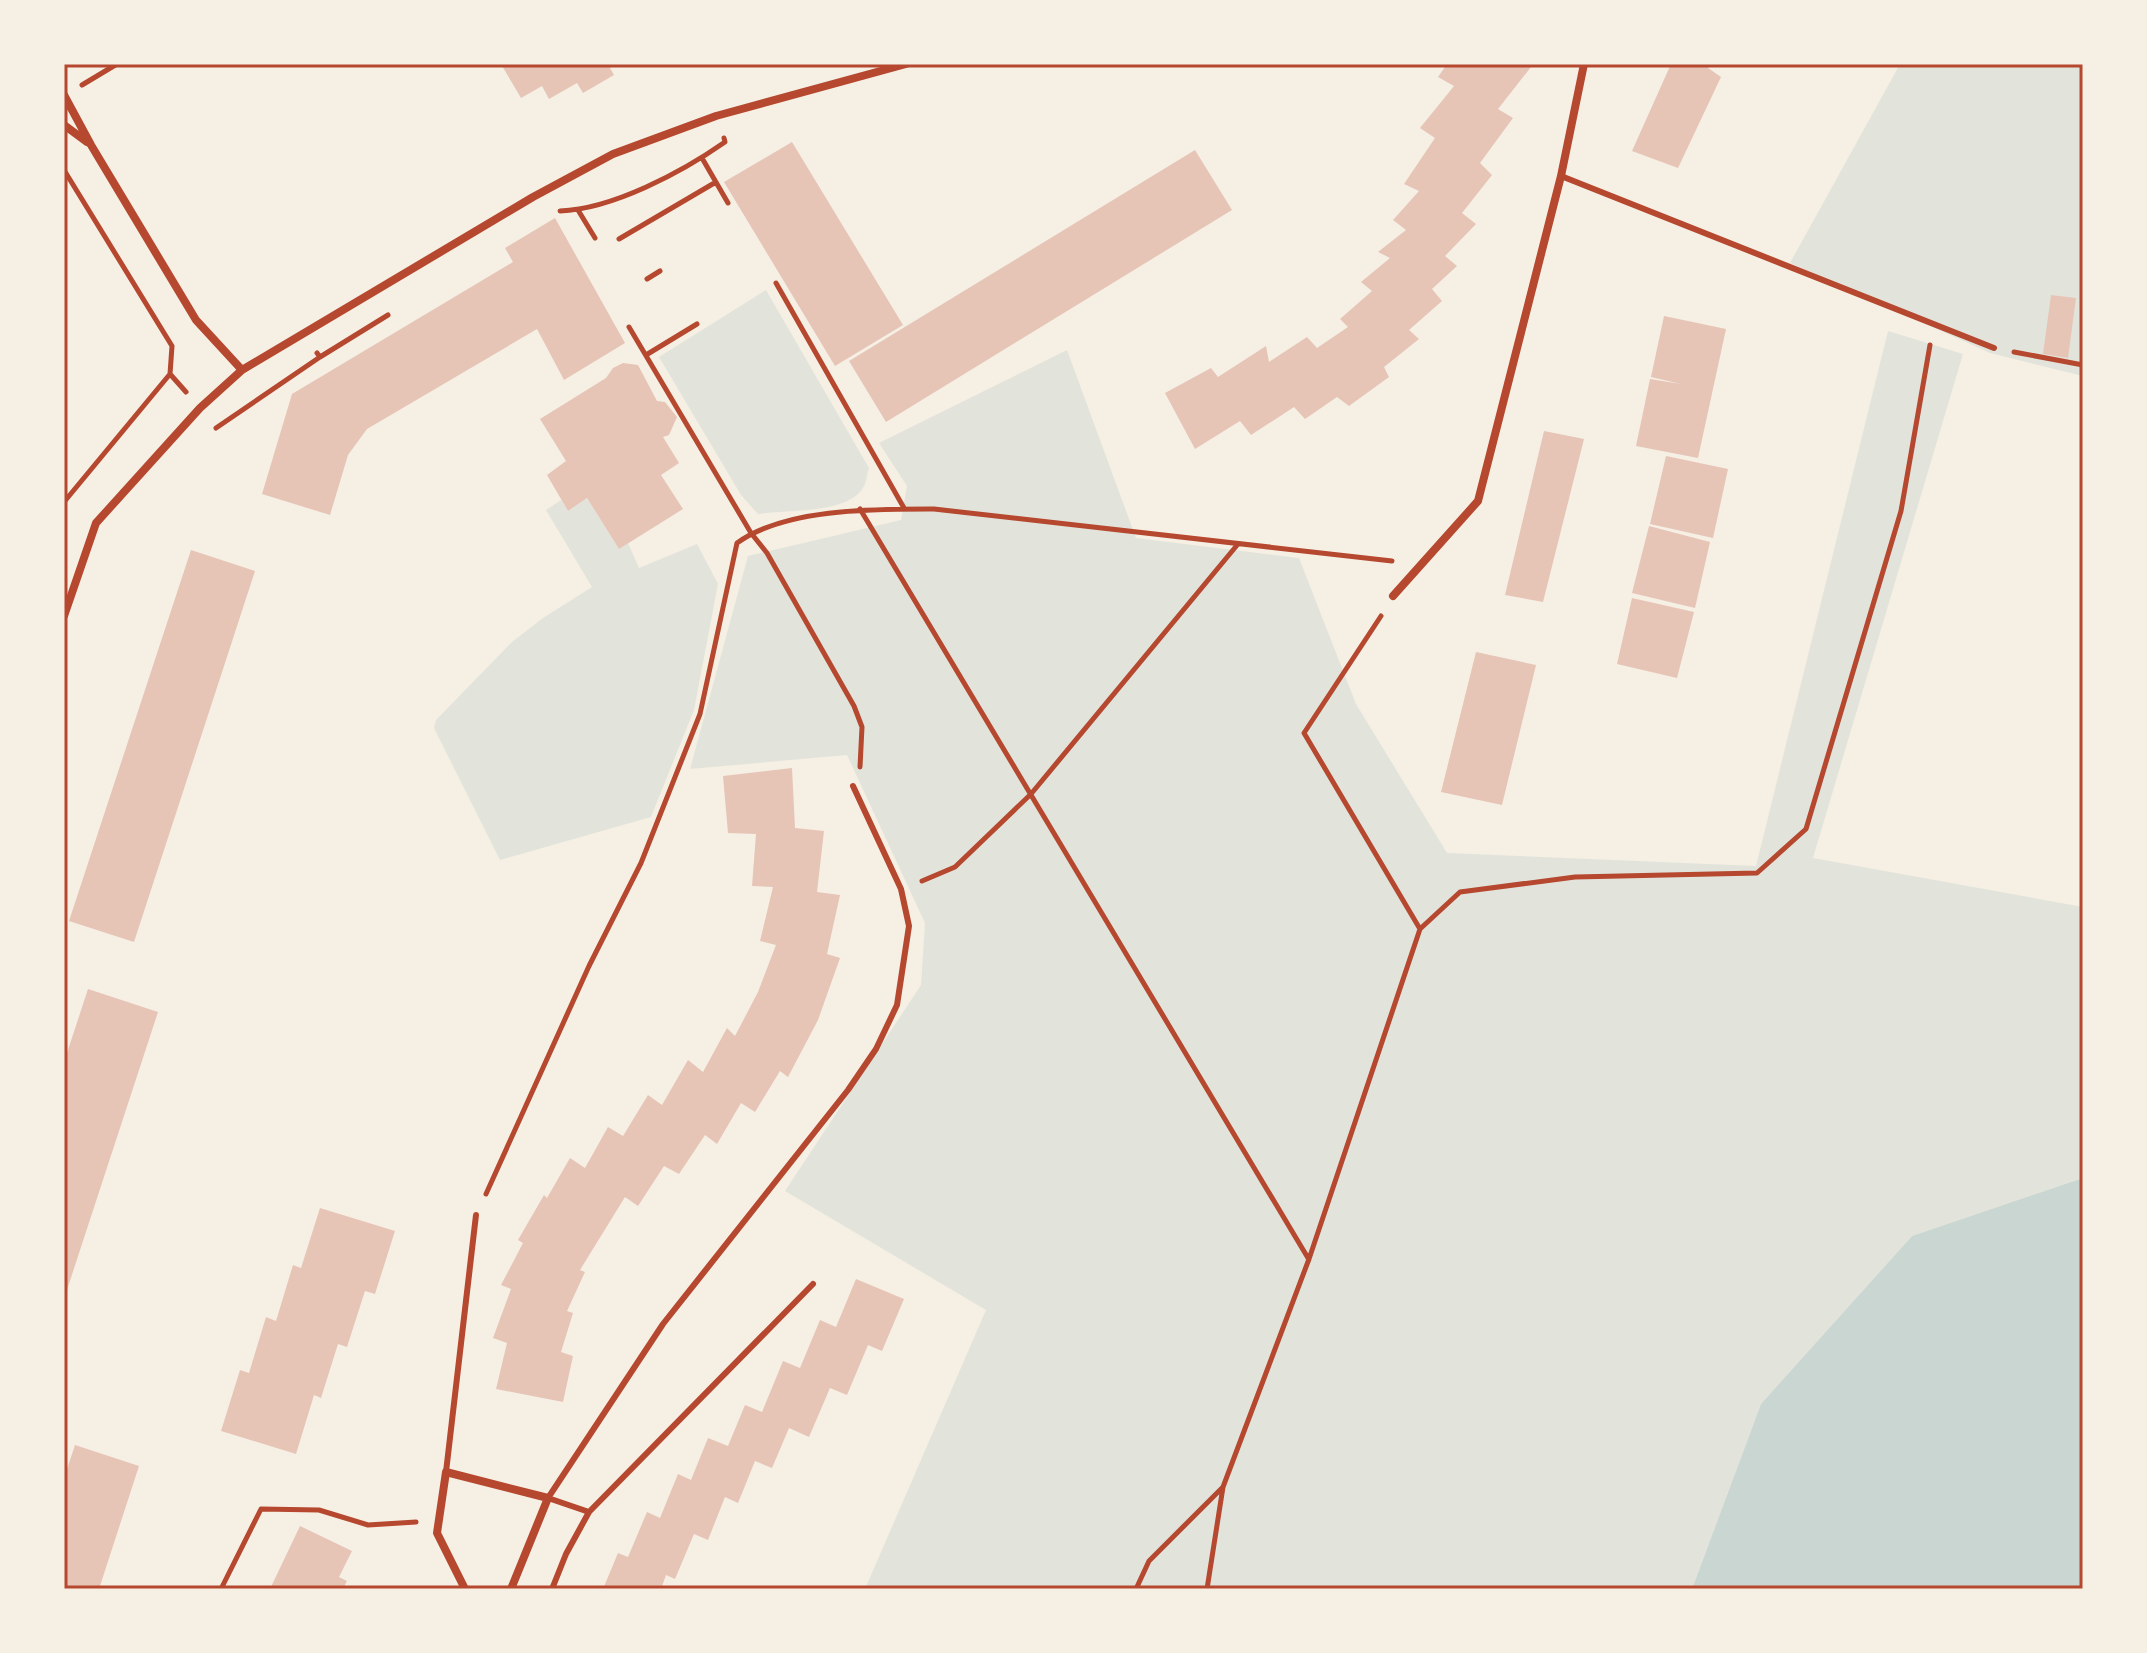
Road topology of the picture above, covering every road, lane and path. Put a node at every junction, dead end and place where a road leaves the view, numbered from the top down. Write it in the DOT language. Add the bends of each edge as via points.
graph roads {
  1 [pos="117,64"];
  2 [pos="906,64"];
  3 [pos="1584,64"];
  4 [pos="64,96"];
  5 [pos="716,116"];
  6 [pos="64,125"];
  7 [pos="91,145"];
  8 [pos="702,158"];
  9 [pos="64,170"];
  10 [pos="1561,176"];
  11 [pos="716,182"];
  12 [pos="728,203"];
  13 [pos="578,210"];
  14 [pos="554,211"];
  15 [pos="595,238"];
  16 [pos="619,239"];
  17 [pos="660,271"];
  18 [pos="647,279"];
  19 [pos="776,283"];
  20 [pos="401,307"];
  21 [pos="697,324"];
  22 [pos="1934,324"];
  23 [pos="629,327"];
  24 [pos="304,333"];
  25 [pos="1994,348"];
  26 [pos="646,355"];
  27 [pos="2083,365"];
  28 [pos="242,370"];
  29 [pos="64,502"];
  30 [pos="860,509"];
  31 [pos="905,509"];
  32 [pos="751,533"];
  33 [pos="1239,543"];
  34 [pos="1421,564"];
  35 [pos="1393,596"];
  36 [pos="64,616"];
  37 [pos="853,786"];
  38 [pos="1031,794"];
  39 [pos="901,889"];
  40 [pos="1420,929"];
  41 [pos="476,1215"];
  42 [pos="1309,1259"];
  43 [pos="813,1284"];
  44 [pos="446,1472"];
  45 [pos="1223,1487"];
  46 [pos="548,1498"];
  47 [pos="589,1512"];
  48 [pos="439,1521"];
  49 [pos="221,1589"];
  50 [pos="465,1589"];
  51 [pos="511,1589"];
  52 [pos="552,1589"];
  53 [pos="1136,1589"];
  54 [pos="1207,1589"];
  1 -- 4 [label="path"];
  2 -- 5 [label="street"];
  3 -- 10 [label="street"];
  4 -- 7 [label="street"];
  5 -- 8 [label="path" via="725,142"];
  5 -- 24 [label="street" via="613,154"];
  6 -- 7 [label="street"];
  7 -- 28 [label="street" via="196,320"];
  8 -- 11 [label="path"];
  8 -- 13 [label="path" via="631,193"];
  9 -- 29 [label="path" via="172,346 170,374"];
  10 -- 22 [label="lane"];
  10 -- 34 [label="street" via="1478,501"];
  11 -- 12 [label="path"];
  11 -- 16 [label="path"];
  13 -- 14 [label="path"];
  13 -- 15 [label="path"];
  17 -- 18 [label="path"];
  19 -- 31 [label="path"];
  20 -- 24 [label="path" via="320,357"];
  21 -- 26 [label="path"];
  22 -- 25 [label="lane"];
  22 -- 40 [label="path" via="1901,511 1806,829 1757,873 1575,877 1460,892"];
  23 -- 26 [label="path"];
  24 -- 28 [label="street"];
  25 -- 27 [label="path"];
  26 -- 32 [label="path"];
  28 -- 36 [label="street" via="200,408 96,523"];
  30 -- 31 [label="path"];
  30 -- 32 [label="path"];
  30 -- 38 [label="path"];
  31 -- 33 [label="path"];
  32 -- 37 [label="path" via="854,706 862,739 860,771"];
  32 -- 41 [label="path" via="737,543 700,714 641,863"];
  33 -- 34 [label="path"];
  33 -- 38 [label="path"];
  34 -- 35 [label="street"];
  35 -- 40 [label="path" via="1304,733"];
  37 -- 39 [label="lane"];
  38 -- 39 [label="path" via="955,867"];
  38 -- 42 [label="path"];
  39 -- 46 [label="lane" via="909,926 905,963 897,1005 876,1049 663,1324"];
  40 -- 42 [label="path"];
  41 -- 44 [label="lane"];
  42 -- 45 [label="path"];
  43 -- 47 [label="lane"];
  44 -- 46 [label="street"];
  44 -- 48 [label="street"];
  45 -- 53 [label="path" via="1149,1561"];
  45 -- 54 [label="path"];
  46 -- 47 [label="lane"];
  46 -- 51 [label="street"];
  47 -- 52 [label="lane"];
  48 -- 49 [label="path" via="368,1525 319,1510 261,1509"];
  48 -- 50 [label="street" via="437,1533"];
}
